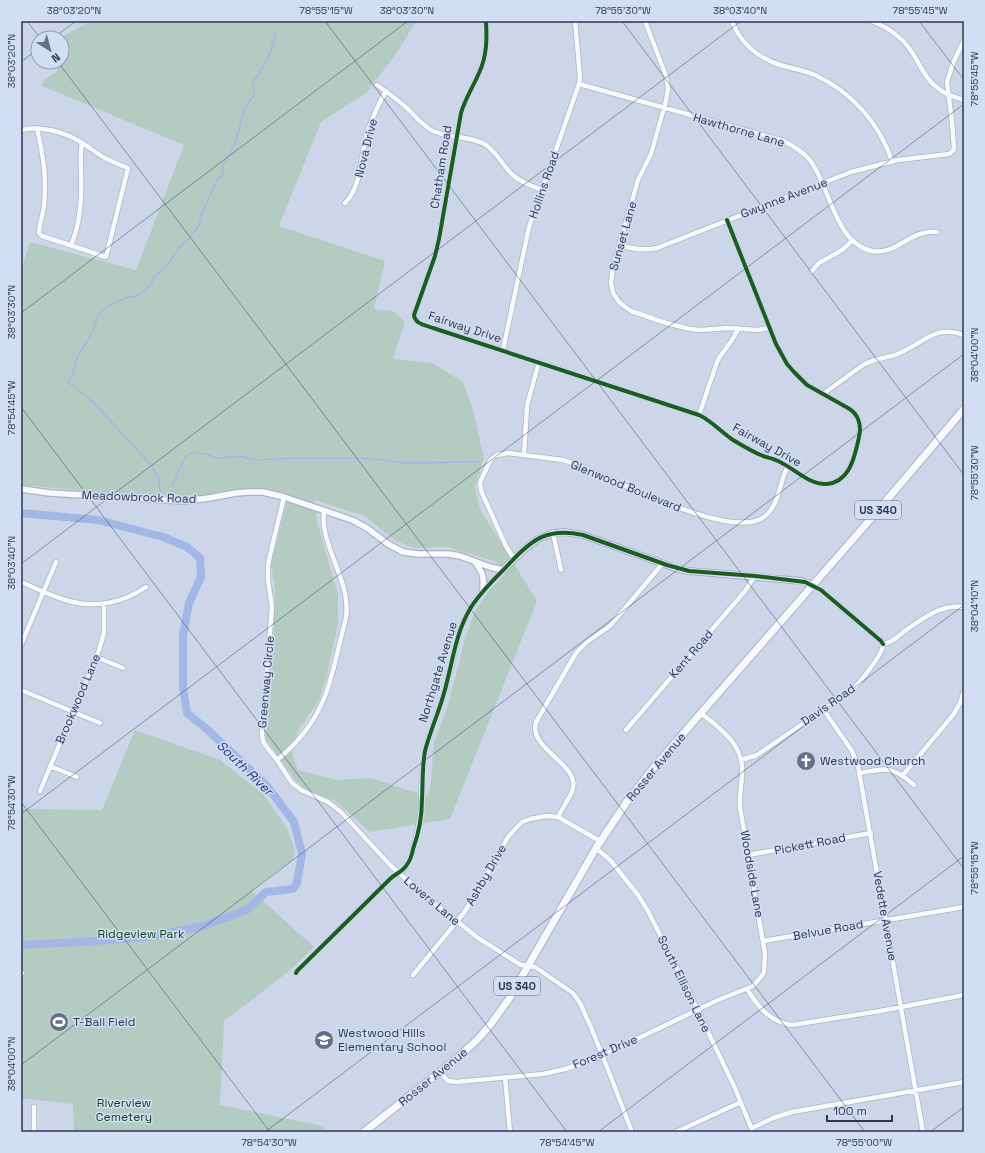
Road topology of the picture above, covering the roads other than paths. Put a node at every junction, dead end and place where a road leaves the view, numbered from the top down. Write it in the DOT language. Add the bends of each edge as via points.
graph roads {
  1 [pos="486,21"];
  2 [pos="575,21"];
  3 [pos="645,21"];
  4 [pos="732,21"];
  5 [pos="871,21"];
  6 [pos="964,40"];
  7 [pos="579,84"];
  8 [pos="377,85"];
  9 [pos="386,91"];
  10 [pos="948,95"];
  11 [pos="964,100"];
  12 [pos="664,109"];
  13 [pos="37,128"];
  14 [pos="21,130"];
  15 [pos="456,136"];
  16 [pos="82,143"];
  17 [pos="892,161"];
  18 [pos="822,183"];
  19 [pos="542,190"];
  20 [pos="346,204"];
  21 [pos="727,220"];
  22 [pos="937,232"];
  23 [pos="853,240"];
  24 [pos="71,245"];
  25 [pos="620,245"];
  26 [pos="812,271"];
  27 [pos="415,318"];
  28 [pos="738,328"];
  29 [pos="769,328"];
  30 [pos="964,335"];
  31 [pos="503,350"];
  32 [pos="539,362"];
  33 [pos="823,394"];
  34 [pos="964,409"];
  35 [pos="699,415"];
  36 [pos="524,455"];
  37 [pos="788,466"];
  38 [pos="21,489"];
  39 [pos="284,497"];
  40 [pos="324,510"];
  41 [pos="553,533"];
  42 [pos="514,558"];
  43 [pos="56,562"];
  44 [pos="474,562"];
  45 [pos="662,563"];
  46 [pos="503,570"];
  47 [pos="561,570"];
  48 [pos="755,576"];
  49 [pos="21,582"];
  50 [pos="813,585"];
  51 [pos="146,587"];
  52 [pos="483,590"];
  53 [pos="44,592"];
  54 [pos="104,604"];
  55 [pos="964,607"];
  56 [pos="883,644"];
  57 [pos="21,645"];
  58 [pos="96,657"];
  59 [pos="123,668"];
  60 [pos="21,690"];
  61 [pos="964,691"];
  62 [pos="823,709"];
  63 [pos="73,712"];
  64 [pos="701,713"];
  65 [pos="100,723"];
  66 [pos="626,730"];
  67 [pos="277,760"];
  68 [pos="741,760"];
  69 [pos="50,766"];
  70 [pos="860,773"];
  71 [pos="903,775"];
  72 [pos="77,777"];
  73 [pos="914,785"];
  74 [pos="40,791"];
  75 [pos="558,817"];
  76 [pos="871,833"];
  77 [pos="598,845"];
  78 [pos="748,856"];
  79 [pos="399,873"];
  80 [pos="964,907"];
  81 [pos="886,920"];
  82 [pos="457,922"];
  83 [pos="763,942"];
  84 [pos="528,967"];
  85 [pos="296,973"];
  86 [pos="414,976"];
  87 [pos="747,989"];
  88 [pos="964,995"];
  89 [pos="901,1007"];
  90 [pos="697,1010"];
  91 [pos="602,1056"];
  92 [pos="440,1072"];
  93 [pos="505,1077"];
  94 [pos="964,1082"];
  95 [pos="916,1091"];
  96 [pos="741,1102"];
  97 [pos="34,1107"];
  98 [pos="753,1130"];
  99 [pos="34,1132"];
  100 [pos="364,1132"];
  101 [pos="510,1132"];
  102 [pos="632,1132"];
  103 [pos="676,1132"];
  104 [pos="923,1132"];
  1 -- 15 [label="street, Chatham Road" via="484,59 462,107"];
  2 -- 7 [label="street, Hollins Road"];
  3 -- 12 [label="street, Sunset Lane" via="668,83"];
  4 -- 17 [label="street" via="740,37 760,56 815,75 847,95 872,122"];
  5 -- 10 [label="street" via="898,36 910,48 930,82"];
  6 -- 10 [label="street, Gwynne Avenue" via="946,82"];
  7 -- 12 [label="street, Hawthorne Lane"];
  7 -- 19 [label="street, Hollins Road"];
  8 -- 9 [label="street"];
  9 -- 15 [label="street" via="432,130"];
  9 -- 20 [label="street, Nova Drive" via="370,124 355,189"];
  10 -- 11 [label="street"];
  10 -- 17 [label="street, Gwynne Avenue" via="953,151 949,154"];
  12 -- 18 [label="street, Hawthorne Lane" via="784,142 809,159"];
  12 -- 25 [label="street, Sunset Lane" via="651,154 638,180"];
  13 -- 14 [label="street"];
  13 -- 16 [label="street" via="51,130"];
  13 -- 24 [label="street" via="44,167 44,207 39,233"];
  15 -- 19 [label="street" via="476,140 488,146 513,175"];
  15 -- 27 [label="street, Chatham Road" via="439,239"];
  16 -- 24 [label="street" via="80,207"];
  16 -- 24 [label="street" via="128,168 106,257"];
  17 -- 18 [label="street, Gwynne Avenue"];
  18 -- 21 [label="street, Gwynne Avenue"];
  18 -- 23 [label="street, Hawthorne Lane" via="837,220"];
  19 -- 31 [label="street, Hollins Road" via="529,227"];
  21 -- 25 [label="street, Gwynne Avenue" via="651,250"];
  21 -- 29 [label="street, Fairway Drive"];
  22 -- 23 [label="street, Hawthorne Lane" via="920,233 882,252 865,249"];
  23 -- 26 [label="street" via="842,250 819,263"];
  25 -- 28 [label="street, Sunset Lane" via="611,283 615,296 626,309 690,329"];
  27 -- 31 [label="street, Fairway Drive" via="425,325"];
  28 -- 29 [label="street, Sunset Lane"];
  28 -- 35 [label="street" via="721,354"];
  29 -- 33 [label="street, Fairway Drive" via="782,355 794,372 807,385"];
  30 -- 33 [label="street" via="950,331 940,332 896,355 868,362"];
  31 -- 32 [label="street, Fairway Drive"];
  32 -- 35 [label="street, Fairway Drive"];
  32 -- 36 [label="street" via="527,405"];
  33 -- 37 [label="street, Fairway Drive" via="853,411 858,419 860,435 850,468 843,477 828,484 821,484"];
  34 -- 50 [label="main road, Rosser Avenue / US 340"];
  35 -- 37 [label="street, Fairway Drive" via="733,440"];
  36 -- 37 [label="street, Glenwood Boulevard" via="572,463 682,509 714,519 741,523 760,520 768,512 777,497"];
  36 -- 42 [label="street, Glenwood Boulevard" via="502,453 494,456 480,484 506,546"];
  38 -- 39 [label="street, Meadowbrook Road" via="184,501 248,492 263,492"];
  39 -- 40 [label="street, Meadowbrook Road"];
  39 -- 67 [label="street, Greenway Circle" via="268,566 272,607 262,734 265,745"];
  40 -- 44 [label="street, Meadowbrook Road" via="359,523 403,552 449,554"];
  40 -- 67 [label="street" via="324,527 346,598 346,618 321,706 300,738"];
  41 -- 42 [label="street, Northgate Avenue" via="538,539"];
  41 -- 45 [label="street, Northgate Avenue" via="583,535"];
  41 -- 47 [label="street"];
  42 -- 46 [label="street, Northgate Avenue"];
  43 -- 53 [label="street"];
  44 -- 46 [label="street, Meadowbrook Road"];
  44 -- 52 [label="street" via="484,575"];
  45 -- 48 [label="street, Northgate Avenue" via="689,571"];
  45 -- 75 [label="street" via="610,626 587,642 576,654 536,722 535,731 541,743 573,780 572,792"];
  46 -- 52 [label="street, Northgate Avenue"];
  48 -- 50 [label="street, Northgate Avenue" via="802,581"];
  48 -- 66 [label="street, Kent Road"];
  49 -- 53 [label="street"];
  50 -- 56 [label="street, Northgate Avenue"];
  50 -- 64 [label="main road, Rosser Avenue / US 340"];
  51 -- 54 [label="street" via="132,596"];
  52 -- 79 [label="street, Northgate Avenue" via="469,610 460,630 444,694 425,751 421,812 415,843 408,863"];
  53 -- 54 [label="street" via="73,602"];
  53 -- 57 [label="street"];
  54 -- 58 [label="street, Brookwood Lane" via="104,633"];
  55 -- 56 [label="street" via="949,607 935,612 888,644"];
  56 -- 62 [label="street, Davis Road" via="881,652 856,686"];
  58 -- 59 [label="street"];
  58 -- 63 [label="street, Brookwood Lane"];
  60 -- 63 [label="street"];
  61 -- 71 [label="street" via="957,710"];
  62 -- 68 [label="street, Davis Road" via="757,755"];
  62 -- 70 [label="street, Vedette Avenue" via="852,751"];
  63 -- 65 [label="street"];
  63 -- 69 [label="street, Brookwood Lane"];
  64 -- 68 [label="street, Woodside Lane" via="730,738"];
  64 -- 77 [label="main road, Rosser Avenue / US 340" via="635,791"];
  67 -- 79 [label="street, Lovers Lane" via="297,788 337,809"];
  68 -- 78 [label="street, Woodside Lane" via="743,770 740,801"];
  69 -- 72 [label="street"];
  69 -- 74 [label="street, Brookwood Lane"];
  70 -- 71 [label="street" via="886,769"];
  70 -- 76 [label="street, Vedette Avenue"];
  71 -- 73 [label="street"];
  75 -- 77 [label="street, South Ellison Lane"];
  75 -- 82 [label="street, Ashby Drive" via="538,817 522,822 518,826 508,837"];
  76 -- 78 [label="street, Pickett Road"];
  76 -- 81 [label="street, Vedette Avenue"];
  77 -- 84 [label="main road, Rosser Avenue / US 340"];
  77 -- 90 [label="street, South Ellison Lane" via="642,901"];
  78 -- 83 [label="street, Woodside Lane"];
  79 -- 82 [label="street, Lovers Lane"];
  79 -- 85 [label="street, Northgate Avenue" via="390,878"];
  80 -- 81 [label="street, Belvue Road"];
  81 -- 83 [label="street, Belvue Road"];
  81 -- 89 [label="street, Vedette Avenue"];
  82 -- 84 [label="street, Lovers Lane" via="520,965"];
  82 -- 86 [label="street, Ashby Drive"];
  83 -- 87 [label="street, Woodside Lane" via="764,972 757,982"];
  84 -- 91 [label="street, Lovers Lane" via="535,967 573,993 580,1003"];
  84 -- 92 [label="main road, Rosser Avenue / US 340" via="506,1004 485,1032"];
  87 -- 89 [label="street" via="767,1014 780,1022 792,1025"];
  87 -- 90 [label="street, Woodside Lane"];
  88 -- 89 [label="street"];
  89 -- 95 [label="street, Vedette Avenue"];
  90 -- 91 [label="street, Forest Drive"];
  90 -- 96 [label="street, South Ellison Lane"];
  91 -- 93 [label="street, Forest Drive" via="578,1066 553,1072"];
  91 -- 102 [label="street, Lovers Lane"];
  92 -- 93 [label="street, Forest Drive" via="451,1082"];
  92 -- 100 [label="main road, Rosser Avenue / US 340"];
  93 -- 101 [label="street"];
  94 -- 95 [label="street"];
  95 -- 98 [label="street" via="792,1112 773,1118"];
  95 -- 104 [label="street, Vedette Avenue"];
  96 -- 98 [label="street, South Ellison Lane"];
  96 -- 103 [label="street"];
  97 -- 99 [label="street"];
}
